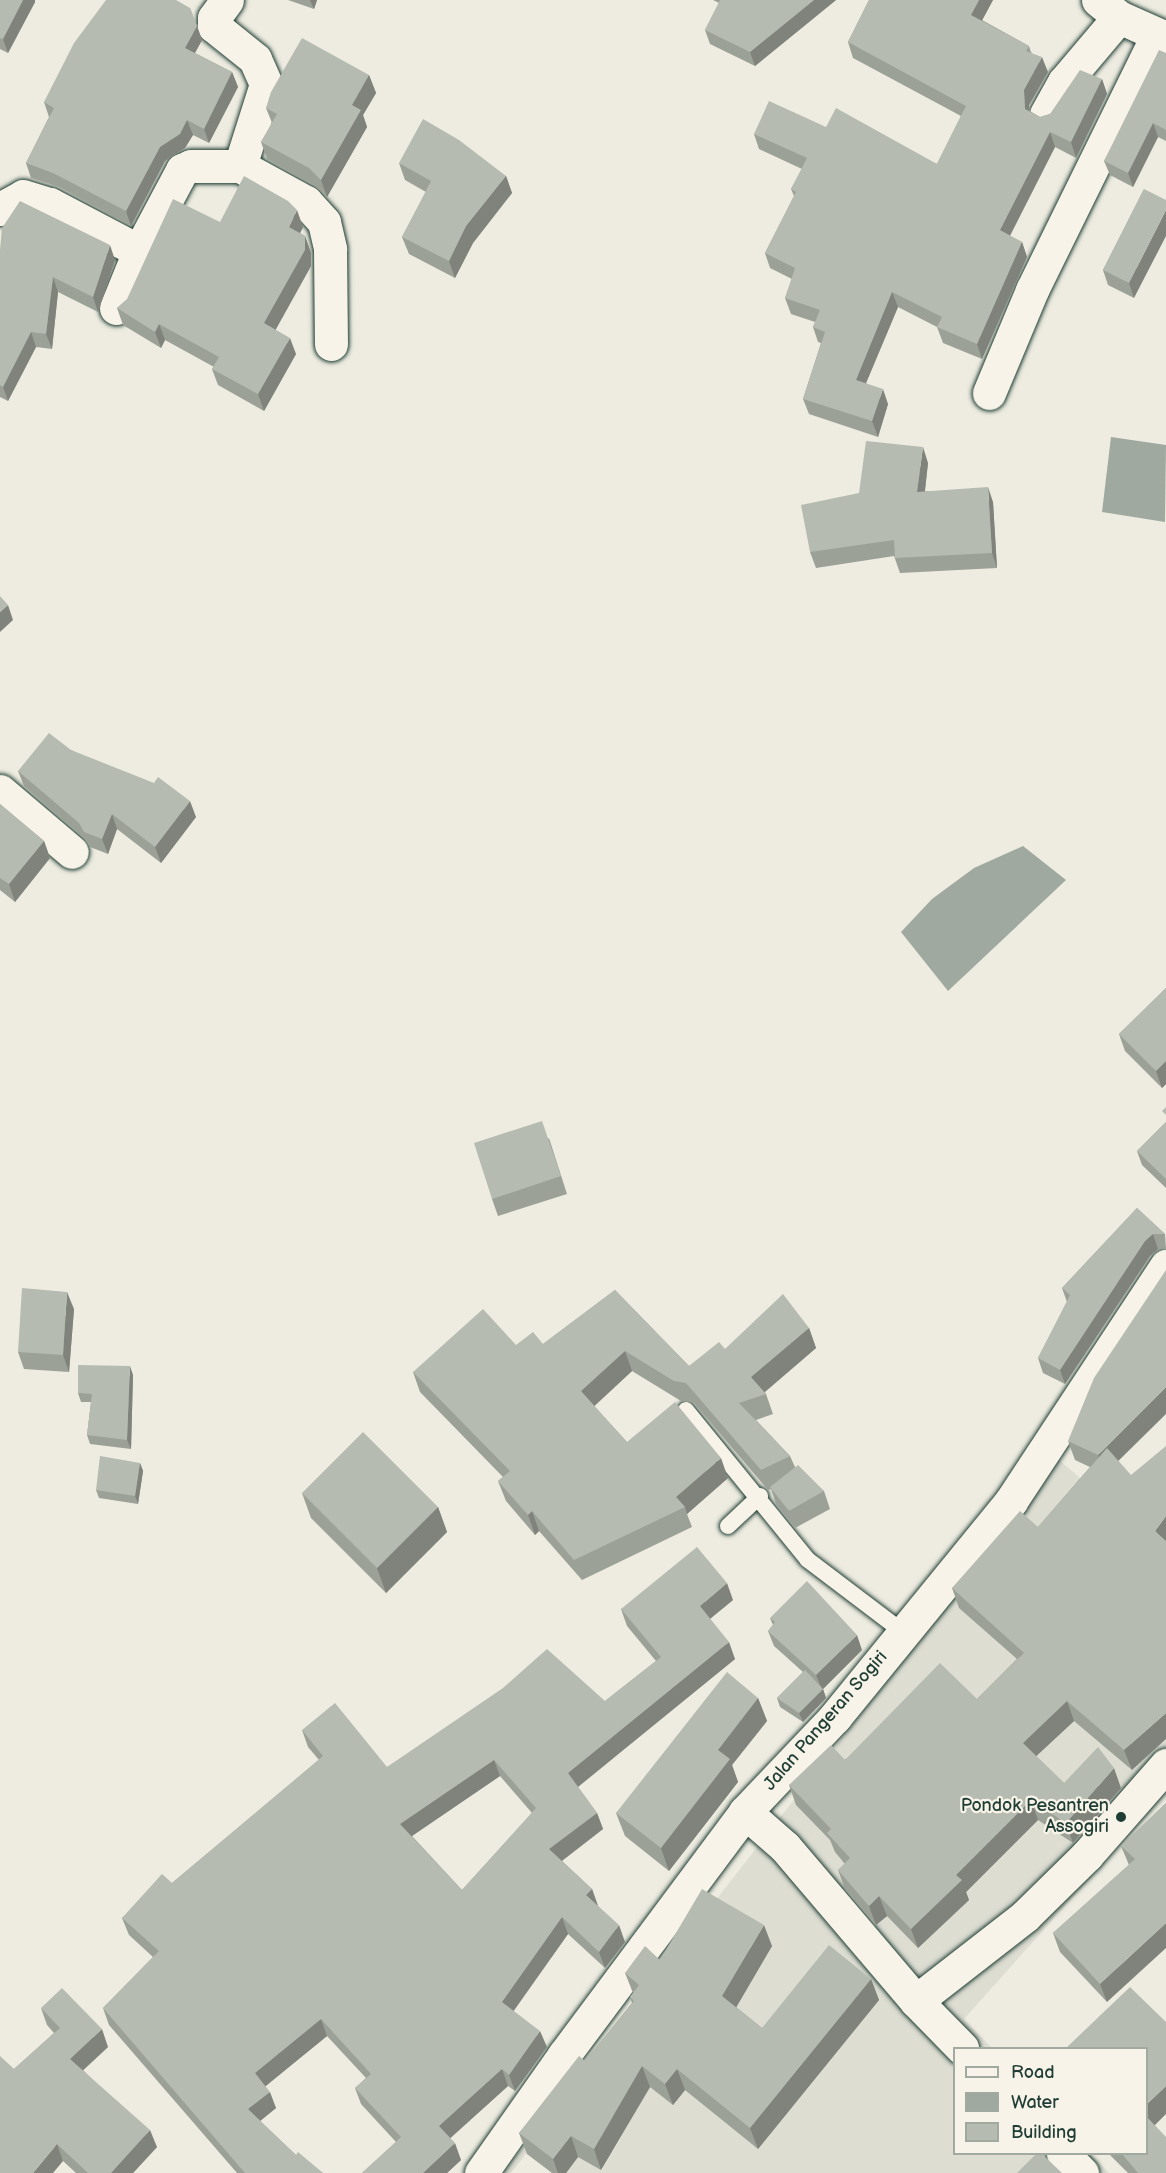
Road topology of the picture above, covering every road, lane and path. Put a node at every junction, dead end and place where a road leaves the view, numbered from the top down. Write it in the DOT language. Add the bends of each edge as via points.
graph roads {
  1 [pos="227,0"];
  2 [pos="1104,5"];
  3 [pos="1162,37"];
  4 [pos="1046,114"];
  5 [pos="240,166"];
  6 [pos="0,209"];
  7 [pos="140,250"];
  8 [pos="116,308"];
  9 [pos="331,344"];
  10 [pos="989,393"];
  11 [pos="0,791"];
  12 [pos="72,852"];
  13 [pos="1166,1266"];
  14 [pos="686,1410"];
  15 [pos="760,1496"];
  16 [pos="729,1526"];
  17 [pos="904,1633"];
  18 [pos="1166,1765"];
  19 [pos="745,1812"];
  20 [pos="916,2001"];
  21 [pos="960,2047"];
  22 [pos="1064,2155"];
  23 [pos="481,2173"];
  24 [pos="1082,2173"];
  1 -- 5 [label="street" via="214,18 214,26 255,59 266,84"];
  2 -- 3 [label="street"];
  2 -- 4 [label="street"];
  3 -- 10 [label="street" via="1032,290"];
  5 -- 7 [label="street" via="186,167"];
  5 -- 9 [label="street" via="306,202 324,222 330,249"];
  6 -- 7 [label="street" via="23,196 50,204"];
  7 -- 8 [label="street"];
  11 -- 12 [label="street"];
  13 -- 17 [label="street, Jalan Pangeran Sogiri" via="1011,1501"];
  14 -- 15 [label="lane"];
  15 -- 16 [label="lane"];
  15 -- 17 [label="lane" via="781,1531 808,1560"];
  17 -- 19 [label="street, Jalan Pangeran Sogiri" via="835,1717"];
  18 -- 20 [label="street" via="1087,1855 1025,1916"];
  19 -- 20 [label="street" via="785,1847"];
  19 -- 23 [label="street, Jalan Pangeran Sogiri"];
  20 -- 21 [label="street"];
  22 -- 24 [label="street"];
}
